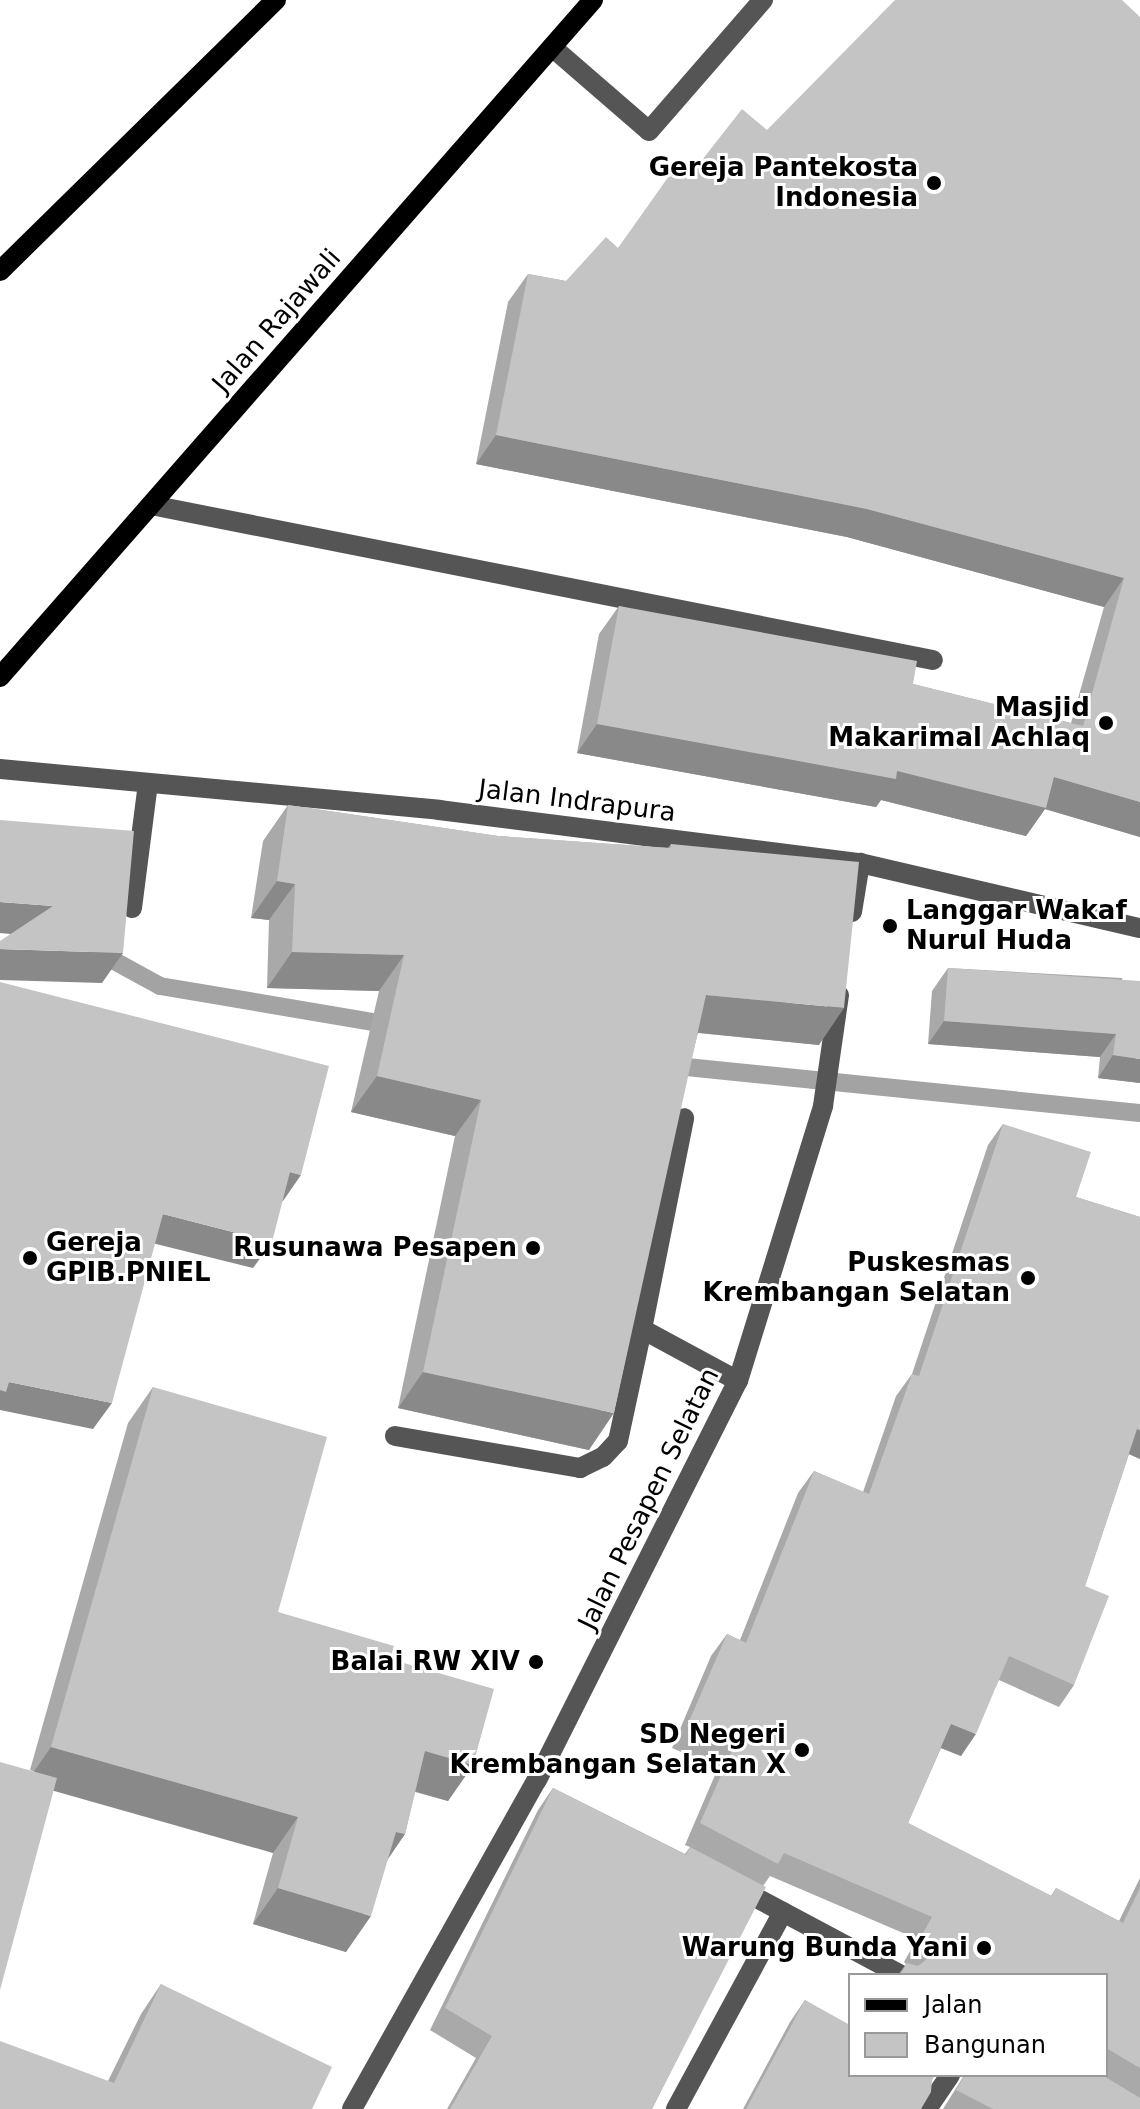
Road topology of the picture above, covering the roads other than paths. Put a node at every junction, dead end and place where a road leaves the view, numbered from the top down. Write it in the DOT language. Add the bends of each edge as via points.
graph roads {
  1 [pos="276,0"];
  2 [pos="593,0"];
  3 [pos="763,0"];
  4 [pos="552,47"];
  5 [pos="0,271"];
  6 [pos="151,505"];
  7 [pos="933,660"];
  8 [pos="0,677"];
  9 [pos="0,769"];
  10 [pos="148,783"];
  11 [pos="860,863"];
  12 [pos="132,908"];
  13 [pos="1140,928"];
  14 [pos="849,935"];
  15 [pos="842,979"];
  16 [pos="684,1118"];
  17 [pos="642,1329"];
  18 [pos="738,1381"];
  19 [pos="395,1436"];
  20 [pos="715,1875"];
  21 [pos="783,1912"];
  22 [pos="897,1973"];
  23 [pos="949,2077"];
  24 [pos="352,2109"];
  25 [pos="676,2109"];
  26 [pos="927,2109"];
  1 -- 5 [label="main road"];
  2 -- 4 [label="main road, Jalan Rajawali"];
  3 -- 4 [label="street" via="649,131"];
  4 -- 6 [label="main road, Jalan Rajawali"];
  6 -- 7 [label="street"];
  6 -- 8 [label="main road, Jalan Rajawali"];
  9 -- 10 [label="street, Jalan Indrapura"];
  10 -- 11 [label="street, Jalan Indrapura" via="439,810"];
  10 -- 12 [label="street"];
  11 -- 13 [label="street, Jalan Indrapura"];
  11 -- 14 [label="street"];
  15 -- 18 [label="street, Jalan Pesapen Selatan" via="823,1106"];
  16 -- 17 [label="street"];
  17 -- 18 [label="street"];
  17 -- 19 [label="street" via="618,1441 603,1457 580,1468"];
  18 -- 24 [label="street, Jalan Pesapen Selatan" via="544,1784"];
  20 -- 21 [label="street"];
  21 -- 22 [label="street"];
  21 -- 25 [label="street"];
  23 -- 26 [label="street"];
}
